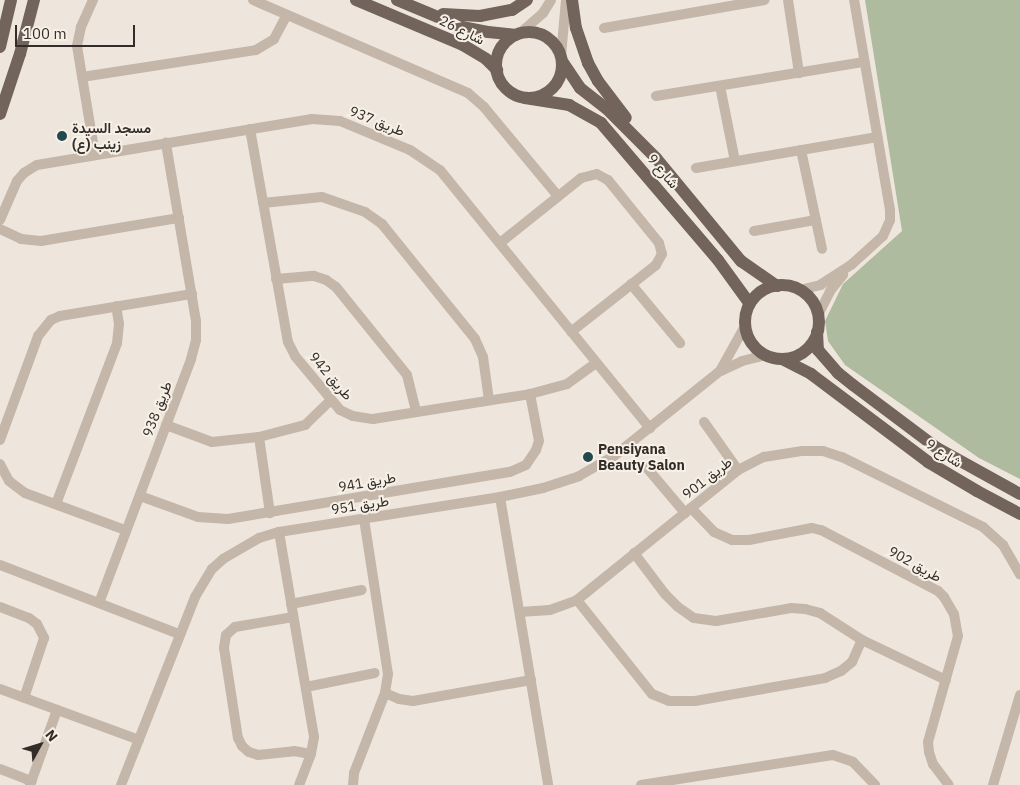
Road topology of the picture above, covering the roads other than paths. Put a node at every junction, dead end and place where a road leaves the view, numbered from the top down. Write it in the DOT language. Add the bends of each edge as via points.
graph roads {
  1 [pos="11,0"];
  2 [pos="34,0"];
  3 [pos="93,0"];
  4 [pos="252,0"];
  5 [pos="356,0"];
  6 [pos="397,0"];
  7 [pos="527,0"];
  8 [pos="552,0"];
  9 [pos="566,0"];
  10 [pos="572,0"];
  11 [pos="765,0"];
  12 [pos="788,0"];
  13 [pos="854,0"];
  14 [pos="711,5"];
  15 [pos="422,11"];
  16 [pos="287,15"];
  17 [pos="604,28"];
  18 [pos="517,34"];
  19 [pos="0,47"];
  20 [pos="562,59"];
  21 [pos="864,62"];
  22 [pos="497,70"];
  23 [pos="800,73"];
  24 [pos="82,77"];
  25 [pos="720,86"];
  26 [pos="656,96"];
  27 [pos="525,98"];
  28 [pos="0,114"];
  29 [pos="250,129"];
  30 [pos="877,137"];
  31 [pos="166,143"];
  32 [pos="801,150"];
  33 [pos="94,155"];
  34 [pos="656,158"];
  35 [pos="735,161"];
  36 [pos="696,168"];
  37 [pos="558,196"];
  38 [pos="263,203"];
  39 [pos="179,218"];
  40 [pos="0,220"];
  41 [pos="816,220"];
  42 [pos="0,229"];
  43 [pos="754,231"];
  44 [pos="500,243"];
  45 [pos="822,249"];
  46 [pos="851,265"];
  47 [pos="276,279"];
  48 [pos="631,284"];
  49 [pos="778,286"];
  50 [pos="799,290"];
  51 [pos="192,294"];
  52 [pos="750,304"];
  53 [pos="116,306"];
  54 [pos="818,315"];
  55 [pos="746,326"];
  56 [pos="571,332"];
  57 [pos="817,332"];
  58 [pos="680,343"];
  59 [pos="766,355"];
  60 [pos="782,359"];
  61 [pos="596,362"];
  62 [pos="720,372"];
  63 [pos="530,394"];
  64 [pos="331,400"];
  65 [pos="489,400"];
  66 [pos="416,412"];
  67 [pos="704,422"];
  68 [pos="166,426"];
  69 [pos="650,428"];
  70 [pos="259,437"];
  71 [pos="0,440"];
  72 [pos="0,464"];
  73 [pos="647,468"];
  74 [pos="738,470"];
  75 [pos="987,475"];
  76 [pos="1020,484"];
  77 [pos="1020,494"];
  78 [pos="140,496"];
  79 [pos="500,497"];
  80 [pos="995,501"];
  81 [pos="56,504"];
  82 [pos="688,510"];
  83 [pos="270,513"];
  84 [pos="1020,514"];
  85 [pos="364,518"];
  86 [pos="1020,525"];
  87 [pos="126,530"];
  88 [pos="279,532"];
  89 [pos="634,553"];
  90 [pos="0,565"];
  91 [pos="1020,574"];
  92 [pos="362,590"];
  93 [pos="577,600"];
  94 [pos="99,603"];
  95 [pos="291,604"];
  96 [pos="0,607"];
  97 [pos="520,612"];
  98 [pos="293,618"];
  99 [pos="179,634"];
  100 [pos="862,640"];
  101 [pos="375,673"];
  102 [pos="531,680"];
  103 [pos="946,680"];
  104 [pos="306,686"];
  105 [pos="0,689"];
  106 [pos="385,694"];
  107 [pos="1020,695"];
  108 [pos="24,698"];
  109 [pos="57,710"];
  110 [pos="139,740"];
  111 [pos="311,754"];
  112 [pos="0,769"];
  113 [pos="31,783"];
  114 [pos="121,785"];
  115 [pos="299,785"];
  116 [pos="353,785"];
  117 [pos="548,785"];
  118 [pos="641,785"];
  119 [pos="875,785"];
  120 [pos="949,785"];
  121 [pos="993,785"];
  1 -- 19 [label="main road"];
  2 -- 28 [label="main road"];
  3 -- 24 [label="street" via="78,40"];
  4 -- 16 [label="street"];
  5 -- 22 [label="main road, شارع 26" via="463,45"];
  6 -- 15 [label="main road, شارع 26"];
  7 -- 15 [label="main road" via="512,10 480,16"];
  8 -- 18 [label="street" via="543,13"];
  9 -- 20 [label="street"];
  10 -- 34 [label="main road" via="576,28 598,82"];
  11 -- 14 [label="street"];
  12 -- 23 [label="street"];
  13 -- 21 [label="street"];
  14 -- 17 [label="street"];
  15 -- 18 [label="main road, شارع 26" via="475,30"];
  16 -- 24 [label="street" via="274,39 256,50"];
  16 -- 37 [label="street" via="468,93 484,106"];
  18 -- 20 [label="main road" via="540,34 556,46"];
  18 -- 22 [label="main road" via="498,53"];
  20 -- 27 [label="main road" via="562,71 552,89 535,98"];
  20 -- 34 [label="main road, شارع 9" via="580,88 606,108"];
  21 -- 23 [label="street"];
  21 -- 30 [label="street"];
  22 -- 27 [label="main road" via="504,86"];
  23 -- 25 [label="street"];
  24 -- 33 [label="street"];
  25 -- 26 [label="street"];
  25 -- 35 [label="street"];
  27 -- 52 [label="main road, شارع 9" via="569,106 601,124 718,260"];
  29 -- 31 [label="street, طريق 937"];
  29 -- 38 [label="street, طريق 942"];
  29 -- 44 [label="street, طريق 937" via="312,119 334,119 410,150 440,170"];
  30 -- 32 [label="street"];
  30 -- 46 [label="street" via="890,220 883,236"];
  31 -- 33 [label="street, طريق 937"];
  31 -- 39 [label="street, طريق 938"];
  32 -- 35 [label="street"];
  32 -- 41 [label="street"];
  33 -- 40 [label="street, طريق 937" via="42,163 28,170 17,181"];
  34 -- 49 [label="main road, شارع 9" via="741,261"];
  35 -- 36 [label="street"];
  37 -- 44 [label="street"];
  37 -- 48 [label="street" via="587,175 597,174 608,180 662,250 656,265"];
  38 -- 47 [label="street, طريق 942"];
  38 -- 65 [label="street" via="322,197 365,212 382,224 475,339 483,357"];
  39 -- 42 [label="street" via="41,241 21,239"];
  39 -- 51 [label="street, طريق 938"];
  41 -- 43 [label="street"];
  41 -- 45 [label="street"];
  44 -- 56 [label="street, طريق 937"];
  46 -- 50 [label="street" via="820,285"];
  46 -- 54 [label="street" via="830,291"];
  47 -- 64 [label="street, طريق 942" via="291,349"];
  47 -- 66 [label="street" via="314,276 336,287 403,368 412,388"];
  48 -- 56 [label="street"];
  48 -- 58 [label="street"];
  49 -- 50 [label="main road"];
  49 -- 52 [label="main road" via="762,292"];
  50 -- 54 [label="main road" via="811,300"];
  51 -- 53 [label="street"];
  51 -- 68 [label="street, طريق 938" via="196,330 194,350"];
  52 -- 55 [label="main road"];
  53 -- 71 [label="street" via="60,316 43,327"];
  53 -- 81 [label="street" via="119,324 117,343"];
  54 -- 57 [label="main road"];
  55 -- 59 [label="main road" via="752,343"];
  55 -- 62 [label="street, طريق 951"];
  56 -- 61 [label="street, طريق 937"];
  57 -- 60 [label="main road" via="808,349 792,358"];
  57 -- 75 [label="main road, شارع 9" via="818,350 838,373 937,448"];
  59 -- 60 [label="main road"];
  59 -- 62 [label="street, طريق 951" via="742,361"];
  60 -- 80 [label="main road, شارع 9" via="811,374 928,462"];
  61 -- 63 [label="street, طريق 942" via="567,384"];
  61 -- 69 [label="street, طريق 937"];
  62 -- 69 [label="street, طريق 951"];
  63 -- 65 [label="street, طريق 942"];
  63 -- 83 [label="street, طريق 941" via="538,441 532,458 518,470"];
  64 -- 66 [label="street, طريق 942" via="346,413 366,419"];
  64 -- 70 [label="street" via="304,425"];
  65 -- 66 [label="street, طريق 942"];
  67 -- 74 [label="street"];
  68 -- 70 [label="street" via="212,442"];
  68 -- 78 [label="street, طريق 938"];
  69 -- 79 [label="street, طريق 951" via="614,456 579,476"];
  70 -- 83 [label="street"];
  72 -- 81 [label="street" via="16,488"];
  73 -- 82 [label="street, طريق 902"];
  74 -- 82 [label="street, طريق 901"];
  74 -- 91 [label="street, طريق 901" via="764,457 785,453 833,453 983,527 1003,544"];
  75 -- 76 [label="main road"];
  75 -- 77 [label="main road, شارع 9"];
  78 -- 83 [label="street, طريق 941" via="208,519"];
  78 -- 87 [label="street, طريق 938"];
  79 -- 85 [label="street, طريق 951"];
  79 -- 97 [label="street"];
  80 -- 84 [label="main road, شارع 9"];
  80 -- 86 [label="main road"];
  81 -- 87 [label="street"];
  82 -- 89 [label="street, طريق 901"];
  82 -- 103 [label="street, طريق 902" via="714,532 732,540 749,540 812,528 821,530 938,591 957,624 958,636"];
  85 -- 88 [label="street, طريق 951"];
  85 -- 106 [label="street" via="388,667"];
  87 -- 94 [label="street, طريق 938"];
  88 -- 95 [label="street"];
  88 -- 99 [label="street, طريق 951" via="234,551 212,569"];
  89 -- 93 [label="street, طريق 901"];
  89 -- 100 [label="street" via="665,594 694,618 716,621 791,608 806,609 820,613"];
  90 -- 94 [label="street"];
  92 -- 95 [label="street"];
  93 -- 97 [label="street, طريق 901" via="550,610"];
  93 -- 100 [label="street" via="652,694 669,701 695,700 824,678 852,662"];
  94 -- 99 [label="street"];
  95 -- 98 [label="street"];
  96 -- 108 [label="street" via="29,618 37,624 44,638"];
  97 -- 102 [label="street"];
  98 -- 104 [label="street"];
  98 -- 111 [label="street" via="235,627 226,635 224,648 242,746 258,755 294,751"];
  99 -- 110 [label="street, طريق 951"];
  100 -- 103 [label="street"];
  101 -- 104 [label="street"];
  102 -- 106 [label="street" via="413,701"];
  102 -- 117 [label="street"];
  103 -- 120 [label="street, طريق 902" via="928,752"];
  104 -- 111 [label="street" via="314,737"];
  105 -- 108 [label="street"];
  106 -- 116 [label="street" via="354,773"];
  107 -- 121 [label="street"];
  108 -- 109 [label="street"];
  109 -- 110 [label="street"];
  109 -- 113 [label="street"];
  110 -- 114 [label="street, طريق 951"];
  111 -- 115 [label="street"];
  112 -- 113 [label="street"];
  118 -- 119 [label="street" via="833,755 853,762"];
}
